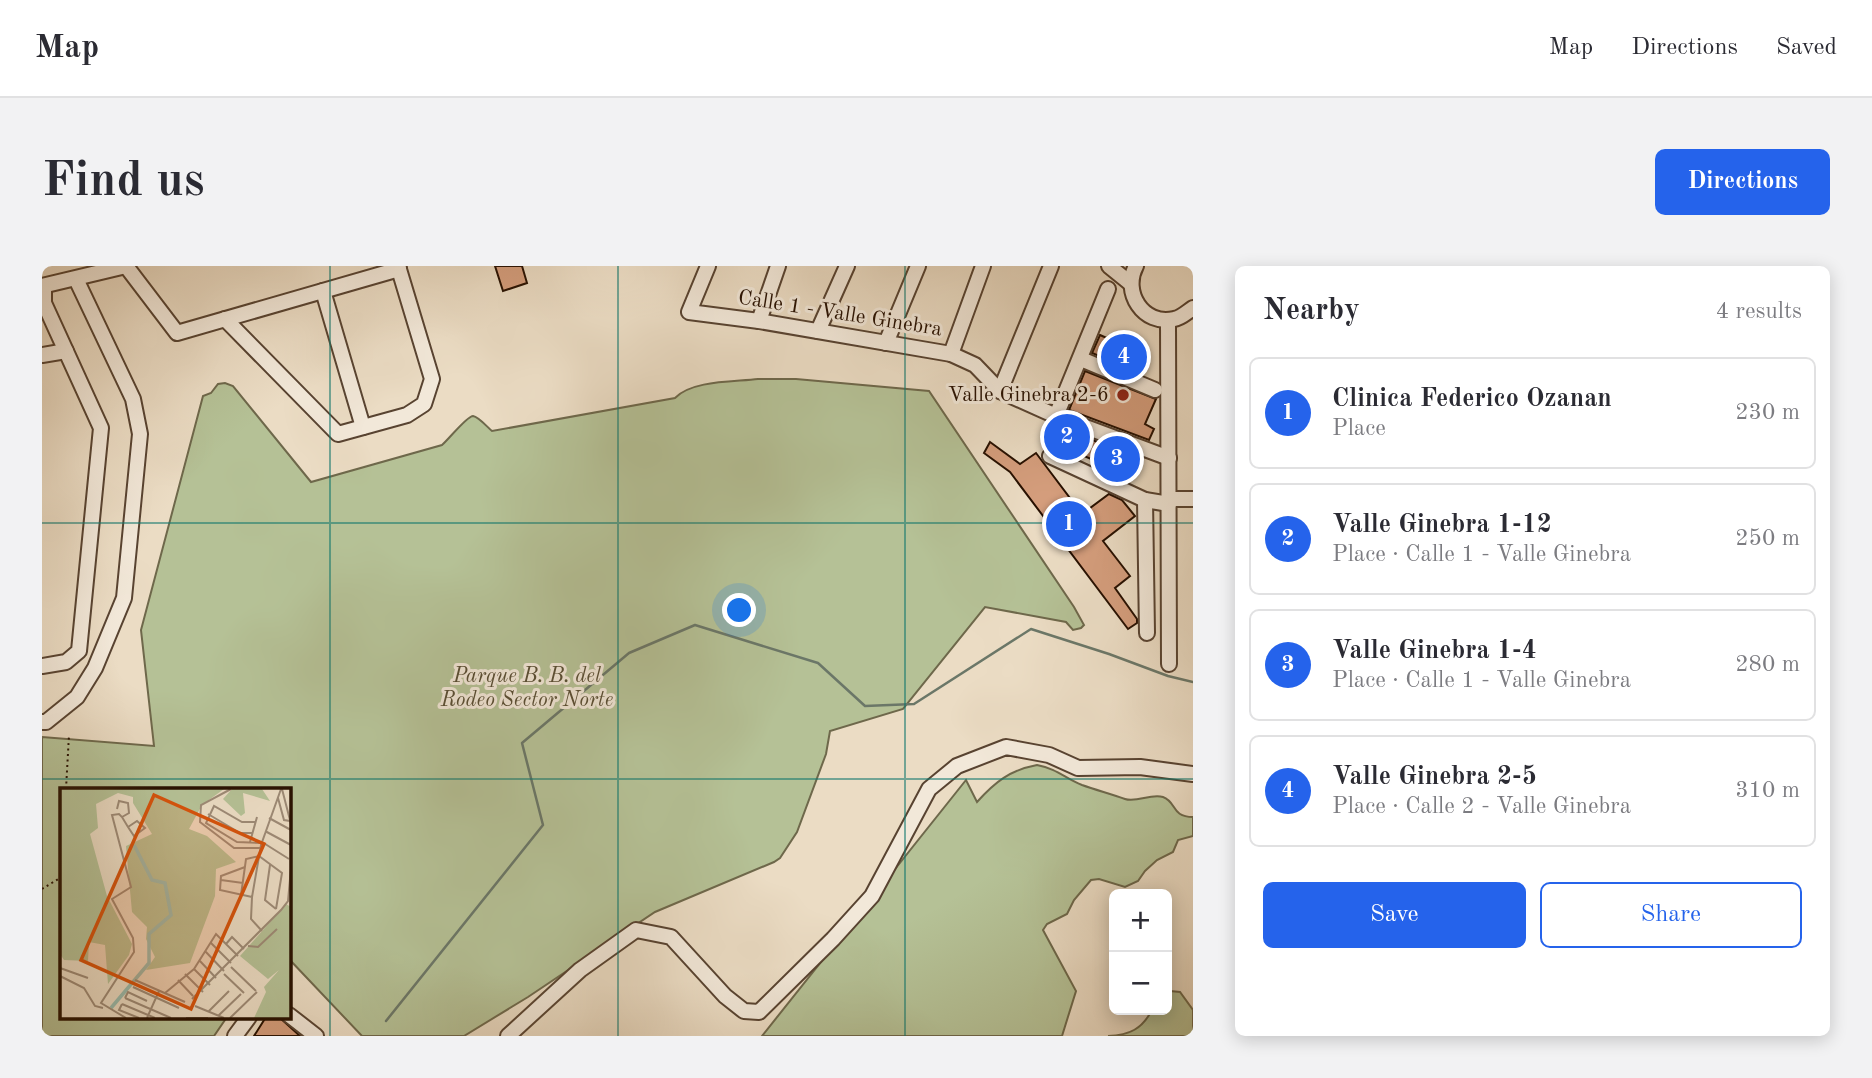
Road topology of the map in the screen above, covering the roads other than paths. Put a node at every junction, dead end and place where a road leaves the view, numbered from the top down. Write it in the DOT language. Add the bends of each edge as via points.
graph roads {
  1 [pos="126,266"];
  2 [pos="708,266"];
  3 [pos="778,266"];
  4 [pos="847,266"];
  5 [pos="918,266"];
  6 [pos="983,266"];
  7 [pos="1051,266"];
  8 [pos="1108,266"];
  9 [pos="1136,266"];
  10 [pos="398,267"];
  11 [pos="76,279"];
  12 [pos="1130,283"];
  13 [pos="43,286"];
  14 [pos="1108,289"];
  15 [pos="323,290"];
  16 [pos="1193,308"];
  17 [pos="225,319"];
  18 [pos="1168,320"];
  19 [pos="759,321"];
  20 [pos="818,331"];
  21 [pos="886,343"];
  22 [pos="66,351"];
  23 [pos="951,354"];
  24 [pos="42,355"];
  25 [pos="1081,359"];
  26 [pos="1000,390"];
  27 [pos="1155,390"];
  28 [pos="1056,416"];
  29 [pos="363,427"];
  30 [pos="1050,456"];
  31 [pos="1169,458"];
  32 [pos="1193,499"];
  33 [pos="1144,500"];
  34 [pos="1169,501"];
  35 [pos="1147,633"];
  36 [pos="1169,664"];
  37 [pos="42,666"];
  38 [pos="42,722"];
  39 [pos="1193,774"];
  40 [pos="290,1016"];
  41 [pos="248,1018"];
  42 [pos="235,1036"];
  43 [pos="316,1036"];
  44 [pos="508,1036"];
  1 -- 11 [label="street"];
  1 -- 17 [label="street" via="177,333"];
  2 -- 19 [label="street, Calle 1 - Valle Ginebra" via="689,312"];
  3 -- 19 [label="street"];
  4 -- 20 [label="street"];
  5 -- 21 [label="street"];
  6 -- 23 [label="street"];
  7 -- 26 [label="street"];
  8 -- 12 [label="street"];
  9 -- 12 [label="street"];
  10 -- 15 [label="street"];
  10 -- 29 [label="street" via="432,379 424,404 407,415"];
  11 -- 13 [label="street"];
  11 -- 38 [label="street" via="133,400 141,434 124,598 77,697"];
  12 -- 18 [label="street" via="1136,303 1146,313"];
  13 -- 22 [label="street" via="44,303"];
  14 -- 25 [label="street"];
  15 -- 17 [label="street"];
  15 -- 29 [label="street"];
  16 -- 18 [label="street"];
  17 -- 29 [label="street" via="338,435"];
  18 -- 31 [label="street"];
  19 -- 20 [label="street, Calle 1 - Valle Ginebra"];
  20 -- 21 [label="street, Calle 1 - Valle Ginebra"];
  21 -- 23 [label="street, Calle 1 - Valle Ginebra"];
  22 -- 24 [label="street"];
  22 -- 37 [label="street" via="101,428 79,651 66,662"];
  23 -- 26 [label="street, Calle 1 - Valle Ginebra" via="975,365"];
  25 -- 27 [label="street"];
  25 -- 28 [label="street"];
  26 -- 28 [label="street, Calle 1 - Valle Ginebra"];
  28 -- 31 [label="street, Calle 1 - Valle Ginebra"];
  30 -- 33 [label="street"];
  31 -- 34 [label="street"];
  32 -- 34 [label="street"];
  33 -- 34 [label="street"];
  33 -- 35 [label="street"];
  34 -- 36 [label="street"];
  39 -- 44 [label="street" via="1140,767 1078,768 1049,755 1006,747 989,752 957,766 929,789 872,896 759,1012 744,1011 725,996 671,937 636,930 580,970"];
  40 -- 43 [label="street"];
  41 -- 42 [label="street"];
}
